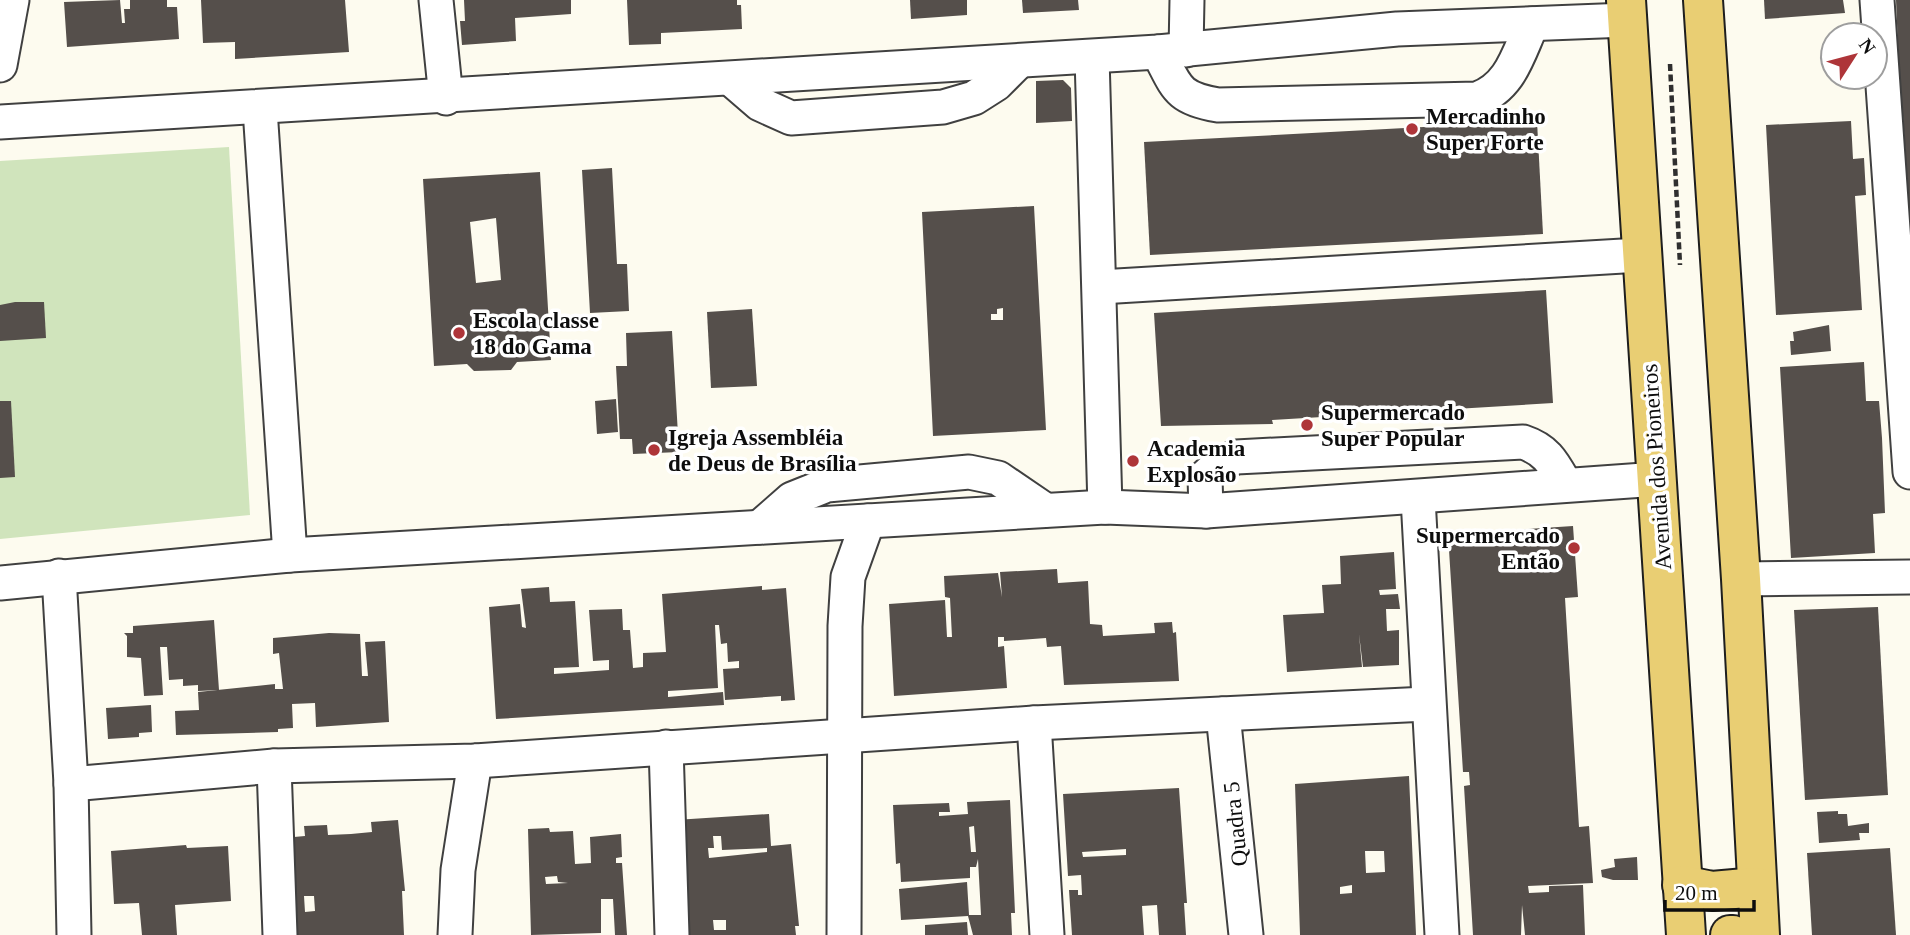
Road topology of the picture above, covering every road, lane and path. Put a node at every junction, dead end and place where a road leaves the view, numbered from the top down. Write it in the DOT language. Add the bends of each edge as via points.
graph roads {
  1 [pos="12,0"];
  2 [pos="436,0"];
  3 [pos="1186,0"];
  4 [pos="1703,0"];
  5 [pos="1877,0"];
  6 [pos="1626,10"];
  7 [pos="1396,15"];
  8 [pos="1531,24"];
  9 [pos="1172,51"];
  10 [pos="1092,57"];
  11 [pos="0,65"];
  12 [pos="446,97"];
  13 [pos="260,109"];
  14 [pos="0,122"];
  15 [pos="1640,255"];
  16 [pos="1902,264"];
  17 [pos="1100,287"];
  18 [pos="1910,472"];
  19 [pos="1658,479"];
  20 [pos="1565,484"];
  21 [pos="1418,498"];
  22 [pos="1105,507"];
  23 [pos="1045,510"];
  24 [pos="1206,511"];
  25 [pos="868,521"];
  26 [pos="760,527"];
  27 [pos="290,555"];
  28 [pos="59,576"];
  29 [pos="1910,577"];
  30 [pos="1741,579"];
  31 [pos="0,583"];
  32 [pos="1427,704"];
  33 [pos="1223,714"];
  34 [pos="1034,723"];
  35 [pos="845,735"];
  36 [pos="666,747"];
  37 [pos="475,761"];
  38 [pos="274,766"];
  39 [pos="71,784"];
  40 [pos="1682,885"];
  41 [pos="1757,887"];
  42 [pos="74,935"];
  43 [pos="279,935"];
  44 [pos="455,935"];
  45 [pos="672,935"];
  46 [pos="844,935"];
  47 [pos="1047,935"];
  48 [pos="1246,935"];
  49 [pos="1441,935"];
  50 [pos="1686,935"];
  51 [pos="1760,935"];
  1 -- 11 [label="street"];
  2 -- 12 [label="street"];
  3 -- 9 [label="street"];
  4 -- 30 [label="main road"];
  5 -- 16 [label="street"];
  6 -- 8 [label="street"];
  6 -- 15 [label="main road, Avenida dos Pioneiros"];
  7 -- 8 [label="street"];
  7 -- 9 [label="street"];
  8 -- 9 [label="street" via="1506,79 1494,93 1477,99 1218,105 1192,101 1177,88"];
  9 -- 10 [label="street"];
  10 -- 12 [label="street"];
  10 -- 17 [label="street"];
  12 -- 13 [label="street"];
  13 -- 14 [label="street"];
  13 -- 27 [label="street"];
  15 -- 17 [label="street"];
  15 -- 19 [label="main road, Avenida dos Pioneiros"];
  16 -- 18 [label="street"];
  17 -- 22 [label="street"];
  19 -- 20 [label="street"];
  19 -- 40 [label="main road, Avenida dos Pioneiros"];
  20 -- 21 [label="street"];
  20 -- 24 [label="street" via="1550,456 1523,442 1236,457 1205,477"];
  21 -- 24 [label="street"];
  21 -- 32 [label="street"];
  22 -- 23 [label="street"];
  22 -- 24 [label="street"];
  23 -- 25 [label="street"];
  23 -- 26 [label="street" via="998,478 969,472 827,485 792,499"];
  25 -- 26 [label="street"];
  25 -- 35 [label="street" via="848,578"];
  26 -- 27 [label="street"];
  27 -- 28 [label="street"];
  28 -- 31 [label="street"];
  28 -- 39 [label="street"];
  29 -- 30 [label="street"];
  30 -- 41 [label="main road"];
  32 -- 33 [label="street"];
  32 -- 49 [label="street"];
  33 -- 34 [label="street"];
  33 -- 48 [label="street, Quadra 5"];
  34 -- 35 [label="street"];
  34 -- 47 [label="street"];
  35 -- 36 [label="street"];
  35 -- 46 [label="street"];
  36 -- 37 [label="street"];
  36 -- 45 [label="street"];
  37 -- 38 [label="street"];
  37 -- 44 [label="street" via="458,870"];
  38 -- 39 [label="street"];
  38 -- 43 [label="street"];
  39 -- 42 [label="street"];
  40 -- 41 [label="main road" via="1712,891"];
  40 -- 50 [label="main road, Avenida dos Pioneiros"];
  41 -- 51 [label="main road"];
}
